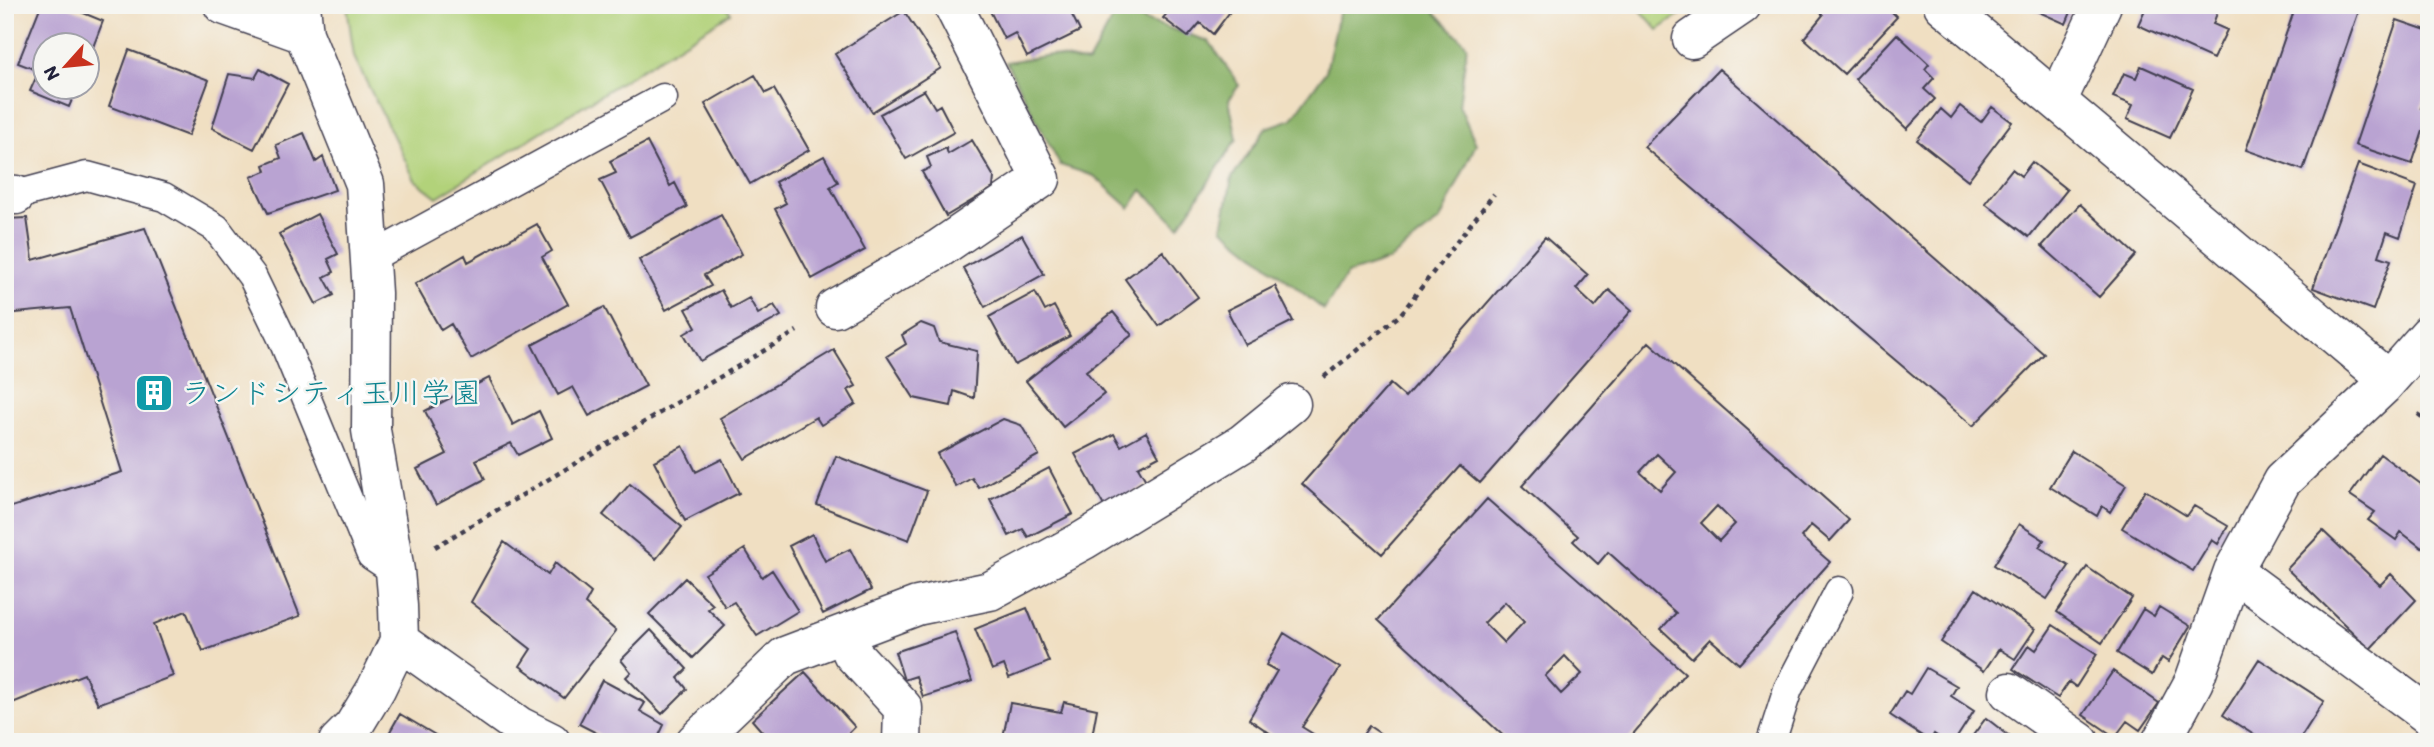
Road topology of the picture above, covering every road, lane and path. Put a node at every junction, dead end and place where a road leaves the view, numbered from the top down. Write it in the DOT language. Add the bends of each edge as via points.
graph roads {
  1 [pos="223,5"];
  2 [pos="953,5"];
  3 [pos="1742,5"];
  4 [pos="1943,5"];
  5 [pos="2102,5"];
  6 [pos="302,20"];
  7 [pos="1692,39"];
  8 [pos="663,98"];
  9 [pos="2058,100"];
  10 [pos="1494,194"];
  11 [pos="11,195"];
  12 [pos="370,258"];
  13 [pos="835,308"];
  14 [pos="2429,334"];
  15 [pos="2387,379"];
  16 [pos="1291,404"];
  17 [pos="395,570"];
  18 [pos="2233,571"];
  19 [pos="1839,591"];
  20 [pos="845,634"];
  21 [pos="399,641"];
  22 [pos="2009,692"];
  23 [pos="2429,716"];
  24 [pos="338,742"];
  25 [pos="551,742"];
  26 [pos="695,742"];
  27 [pos="902,742"];
  28 [pos="1771,742"];
  29 [pos="2080,742"];
  30 [pos="2161,742"];
  1 -- 6 [label="street"];
  2 -- 13 [label="street" via="1041,179 940,248"];
  3 -- 7 [label="street"];
  4 -- 9 [label="street"];
  5 -- 9 [label="street"];
  6 -- 12 [label="street" via="365,184"];
  8 -- 12 [label="lane"];
  9 -- 15 [label="street"];
  10 -- 16 [label="path" via="1400,314"];
  11 -- 17 [label="lane" via="87,176 164,197 216,228 252,276 282,338 371,555"];
  12 -- 17 [label="street" via="371,430"];
  13 -- 17 [label="path"];
  14 -- 15 [label="street"];
  15 -- 18 [label="street" via="2281,481"];
  16 -- 20 [label="street" via="1242,443 1084,540 990,591 917,606"];
  17 -- 21 [label="street"];
  18 -- 23 [label="street"];
  18 -- 30 [label="street" via="2194,681"];
  19 -- 28 [label="lane" via="1788,690"];
  20 -- 26 [label="street" via="785,656"];
  20 -- 27 [label="street" via="852,653 903,708"];
  21 -- 24 [label="street" via="359,718"];
  21 -- 25 [label="street" via="519,726"];
  22 -- 29 [label="street"];
}
